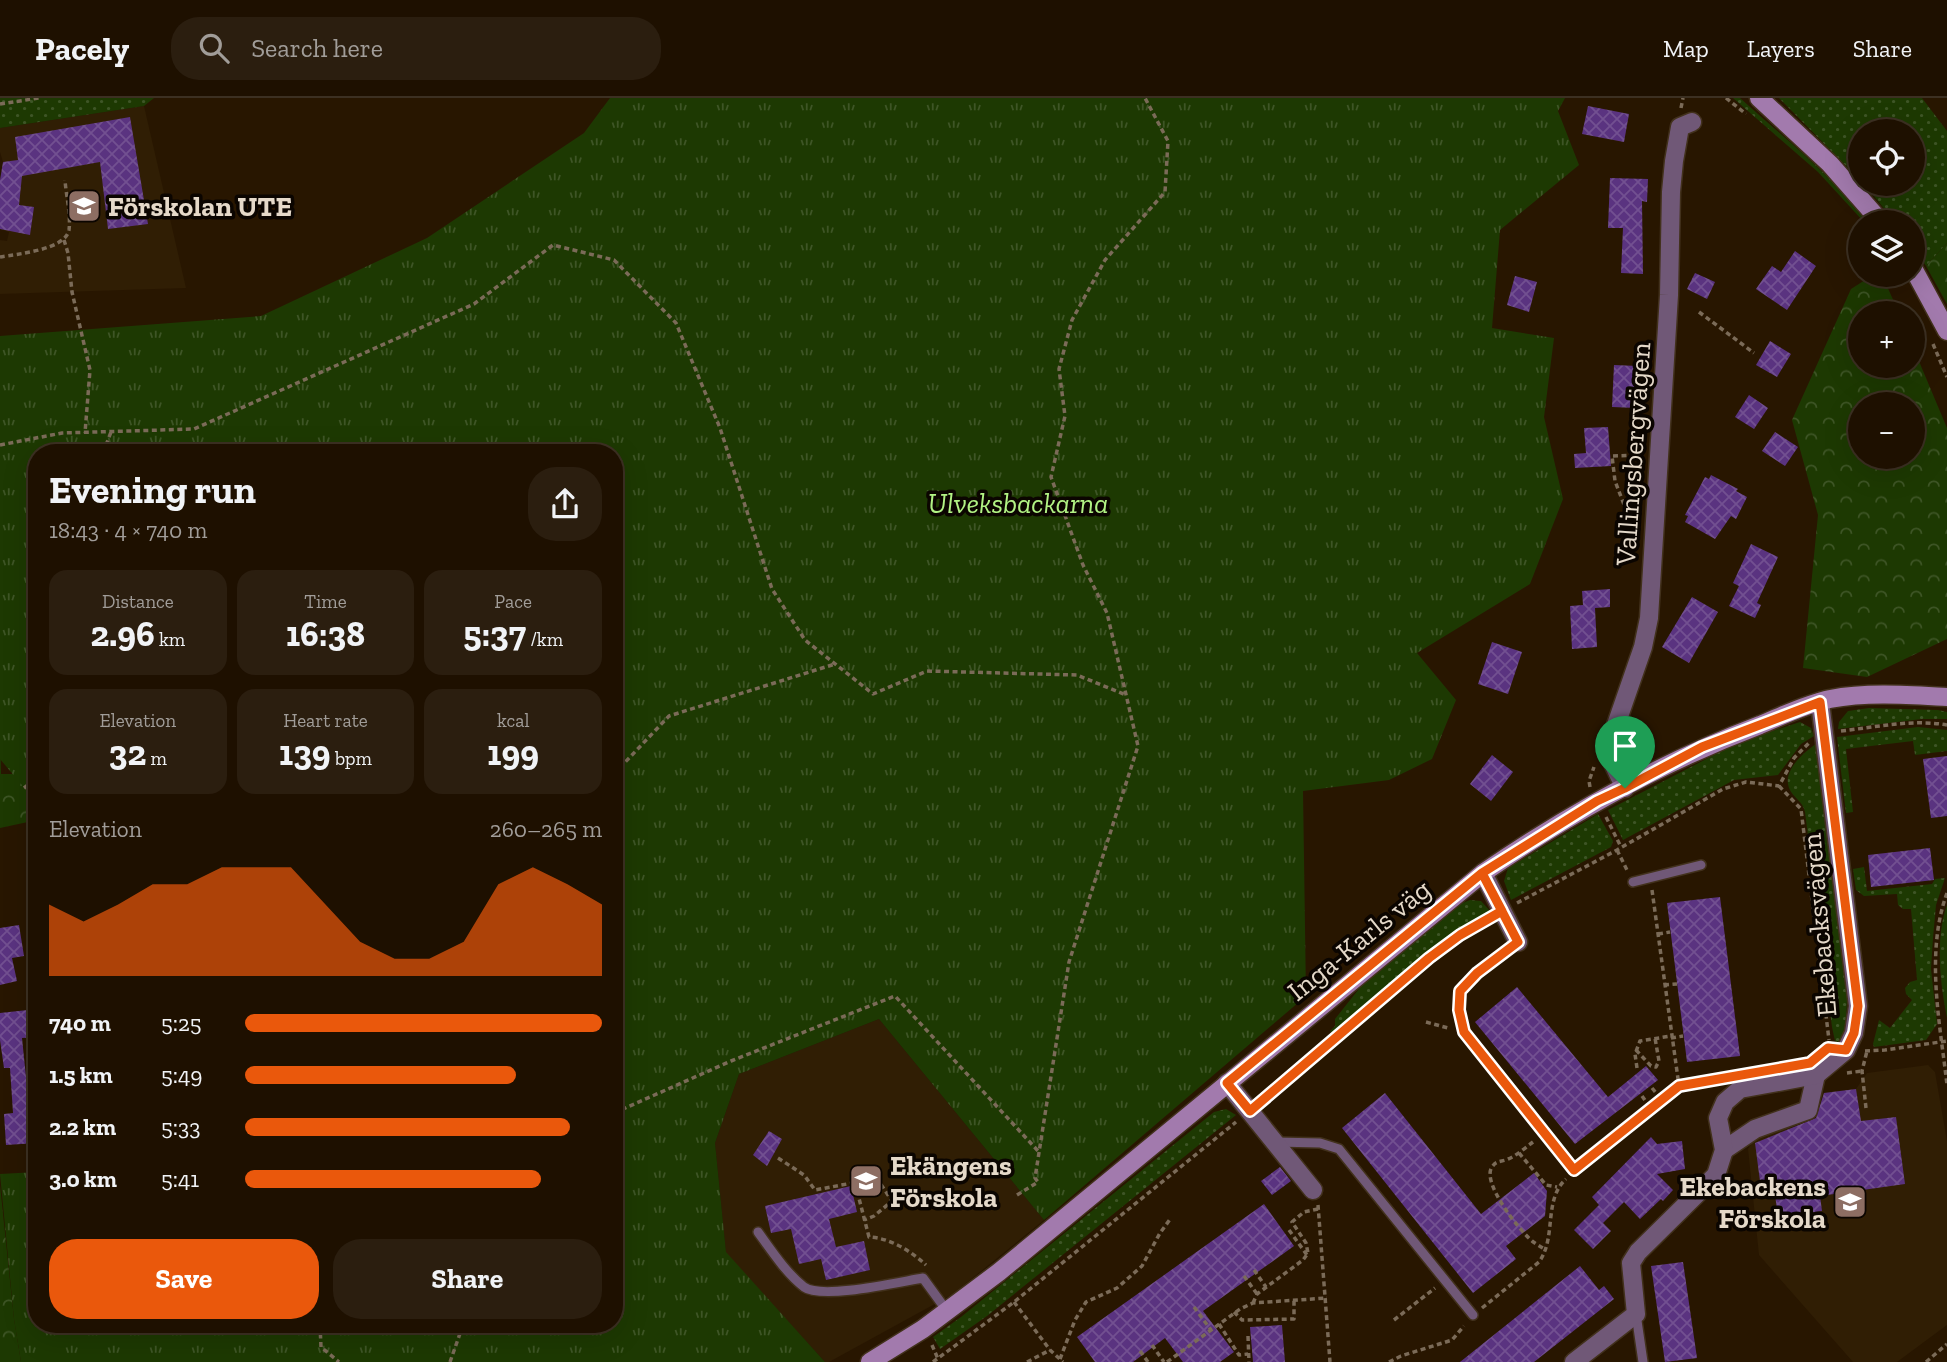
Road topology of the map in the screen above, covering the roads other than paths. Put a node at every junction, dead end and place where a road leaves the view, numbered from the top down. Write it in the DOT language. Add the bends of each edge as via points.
graph roads {
  1 [pos="1759,98"];
  2 [pos="1692,122"];
  3 [pos="1872,210"];
  4 [pos="1923,287"];
  5 [pos="1947,331"];
  6 [pos="1947,697"];
  7 [pos="1820,702"];
  8 [pos="1625,788"];
  9 [pos="1701,864"];
  10 [pos="1482,873"];
  11 [pos="1633,883"];
  12 [pos="1518,942"];
  13 [pos="1816,1075"];
  14 [pos="1227,1083"];
  15 [pos="1275,1142"];
  16 [pos="1724,1150"];
  17 [pos="1574,1170"];
  18 [pos="1313,1190"];
  19 [pos="758,1232"];
  20 [pos="929,1268"];
  21 [pos="923,1278"];
  22 [pos="947,1311"];
  23 [pos="1636,1314"];
  24 [pos="1474,1315"];
  25 [pos="870,1362"];
  26 [pos="1574,1362"];
  27 [pos="1643,1362"];
  1 -- 3 [label="street"];
  2 -- 8 [label="street, Vallingsbergvägen" via="1680,127 1674,160 1649,618 1643,648 1606,751"];
  4 -- 5 [label="street"];
  6 -- 7 [label="street, Inga-Karls väg" via="1875,694"];
  7 -- 8 [label="street, Inga-Karls väg" via="1702,747"];
  7 -- 13 [label="street, Ekebacksvägen" via="1858,1006 1846,1050"];
  8 -- 10 [label="street, Inga-Karls väg"];
  9 -- 11 [label="lane"];
  10 -- 12 [label="street"];
  10 -- 14 [label="street, Inga-Karls väg"];
  12 -- 17 [label="lane" via="1460,991 1464,1032"];
  13 -- 16 [label="street" via="1808,1110 1755,1129"];
  13 -- 16 [label="street, Ekebacksvägen" via="1740,1089 1725,1102 1718,1118"];
  14 -- 15 [label="street"];
  14 -- 22 [label="street, Inga-Karls väg"];
  15 -- 18 [label="street"];
  15 -- 24 [label="lane" via="1320,1143 1339,1149"];
  16 -- 23 [label="street" via="1716,1175 1631,1263"];
  19 -- 21 [label="lane" via="805,1288 817,1292"];
  20 -- 21 [label="lane"];
  21 -- 22 [label="lane"];
  22 -- 25 [label="street, Inga-Karls väg"];
  23 -- 26 [label="street"];
  23 -- 27 [label="lane"];
}
